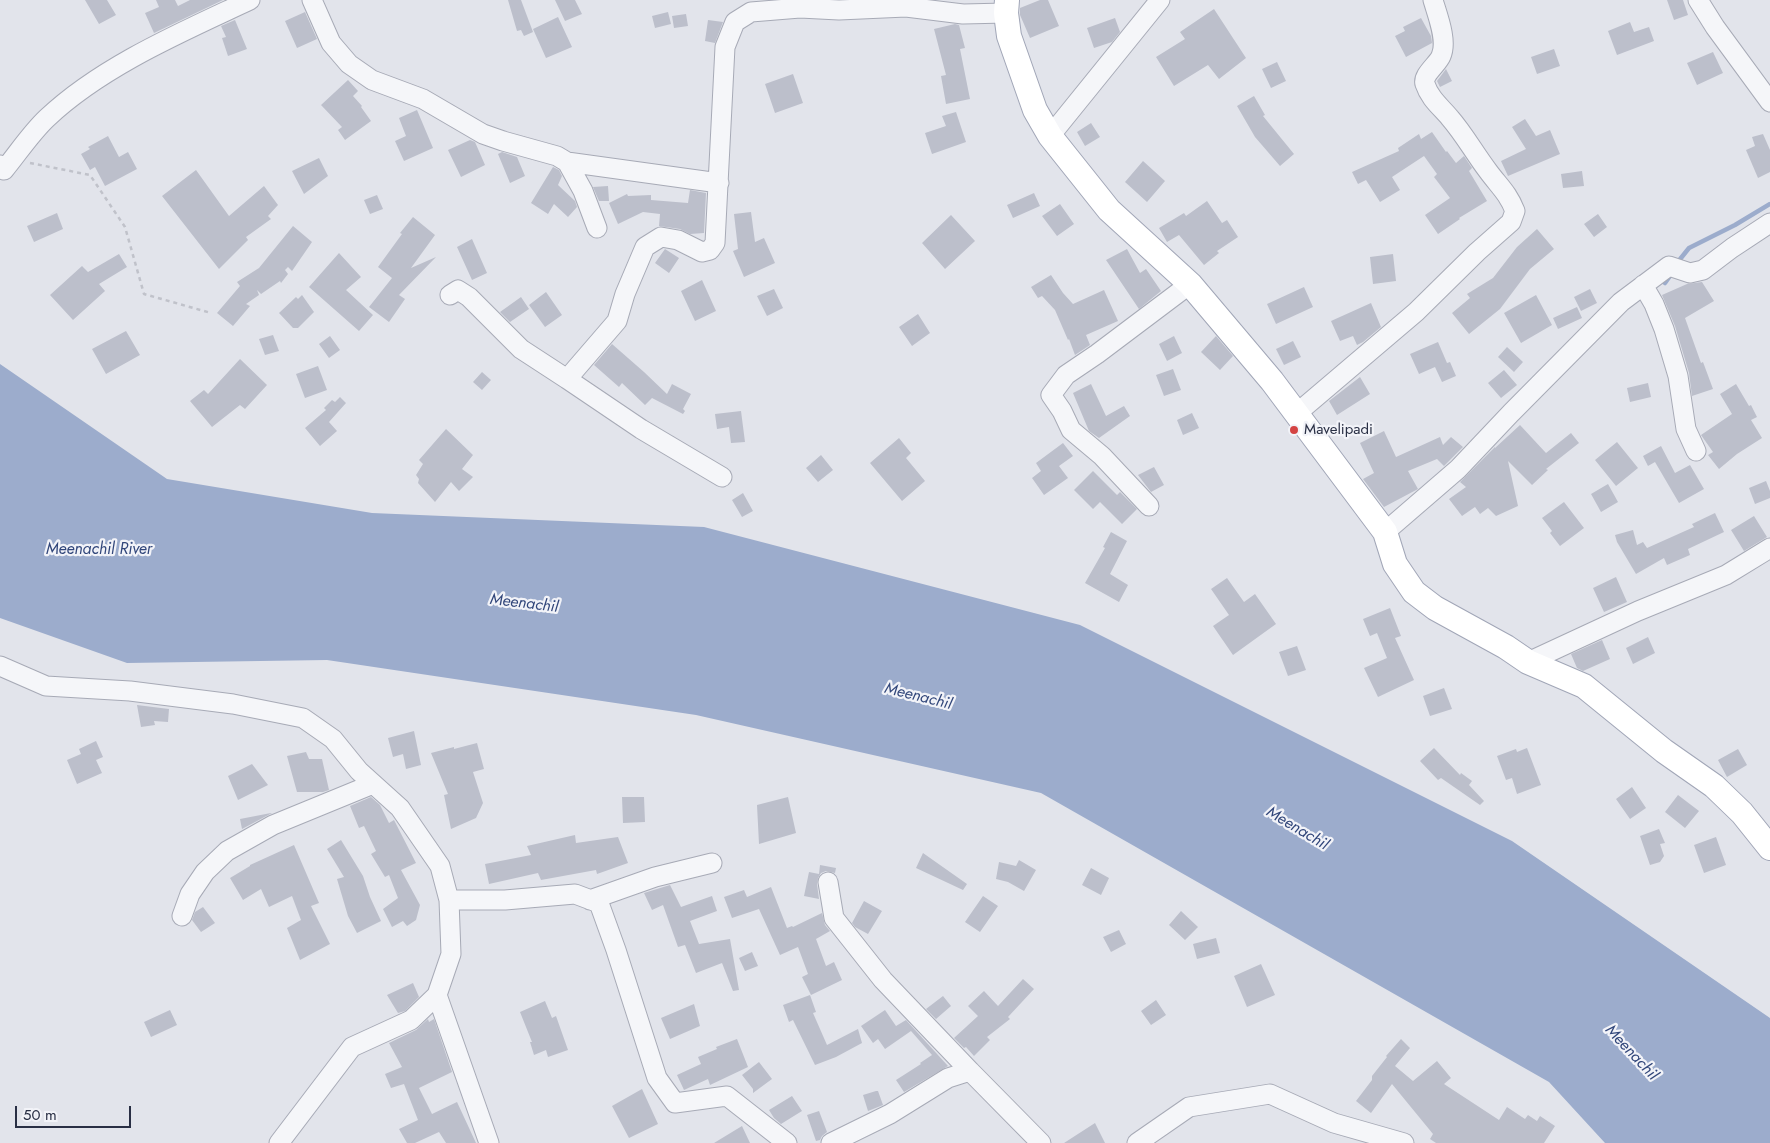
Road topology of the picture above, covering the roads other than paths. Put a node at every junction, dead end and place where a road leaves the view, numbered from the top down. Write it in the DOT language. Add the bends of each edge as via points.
graph roads {
  1 [pos="250,0"];
  2 [pos="312,0"];
  3 [pos="1160,0"];
  4 [pos="1433,0"];
  5 [pos="1698,0"];
  6 [pos="1006,6"];
  7 [pos="1770,102"];
  8 [pos="1050,136"];
  9 [pos="567,162"];
  10 [pos="2,168"];
  11 [pos="719,182"];
  12 [pos="1770,224"];
  13 [pos="598,228"];
  14 [pos="1190,284"];
  15 [pos="1643,285"];
  16 [pos="450,295"];
  17 [pos="567,379"];
  18 [pos="1296,414"];
  19 [pos="1696,451"];
  20 [pos="722,477"];
  21 [pos="1149,506"];
  22 [pos="1385,532"];
  23 [pos="1770,548"];
  24 [pos="1528,662"];
  25 [pos="0,666"];
  26 [pos="373,784"];
  27 [pos="1770,848"];
  28 [pos="712,863"];
  29 [pos="828,882"];
  30 [pos="450,900"];
  31 [pos="590,900"];
  32 [pos="182,916"];
  33 [pos="437,995"];
  34 [pos="970,1071"];
  35 [pos="279,1143"];
  36 [pos="489,1143"];
  37 [pos="788,1143"];
  38 [pos="831,1143"];
  39 [pos="1041,1143"];
  40 [pos="1137,1143"];
  41 [pos="1404,1143"];
  1 -- 10 [label="street" via="111,70 46,119"];
  2 -- 9 [label="street" via="331,43 349,64 372,80 423,99 483,134 557,156"];
  3 -- 8 [label="street"];
  4 -- 18 [label="street" via="1443,49 1424,83 1439,108 1509,196 1516,211 1510,222 1416,312"];
  5 -- 7 [label="street"];
  6 -- 8 [label="main road" via="1009,36 1018,63 1035,110"];
  6 -- 11 [label="street" via="963,14 906,7 751,12 735,22 725,47"];
  8 -- 14 [label="main road" via="1109,210"];
  9 -- 11 [label="street"];
  9 -- 13 [label="street" via="583,190"];
  11 -- 17 [label="street" via="715,243 710,250 702,252 678,240 661,237 645,247 617,321"];
  12 -- 15 [label="street" via="1703,270 1690,273 1669,266"];
  14 -- 18 [label="main road"];
  14 -- 21 [label="street" via="1066,375 1051,395 1071,430 1102,456"];
  15 -- 19 [label="street" via="1664,329 1678,376 1686,429"];
  15 -- 22 [label="street" via="1621,302 1458,470"];
  16 -- 17 [label="street" via="458,290 469,297 521,349"];
  17 -- 20 [label="street" via="641,429"];
  18 -- 22 [label="main road"];
  22 -- 24 [label="main road" via="1395,564 1414,592 1435,608"];
  23 -- 24 [label="street" via="1726,575"];
  24 -- 27 [label="main road" via="1584,686 1664,751 1714,786 1742,813"];
  25 -- 26 [label="street" via="46,686 130,691 233,704 303,718 333,739 358,771"];
  26 -- 30 [label="street" via="400,808 440,866"];
  26 -- 32 [label="street" via="273,825 227,851 205,872 190,894"];
  28 -- 31 [label="street" via="655,877"];
  29 -- 34 [label="street" via="834,918 883,980"];
  30 -- 31 [label="street" via="505,900 574,894"];
  30 -- 33 [label="street" via="451,954"];
  31 -- 37 [label="street" via="599,903 657,1078 675,1103 727,1096"];
  33 -- 35 [label="street" via="410,1020 352,1047"];
  33 -- 36 [label="street"];
  34 -- 38 [label="street" via="948,1078 890,1114"];
  34 -- 39 [label="street"];
  40 -- 41 [label="street" via="1189,1107 1270,1094 1334,1123"];
}
